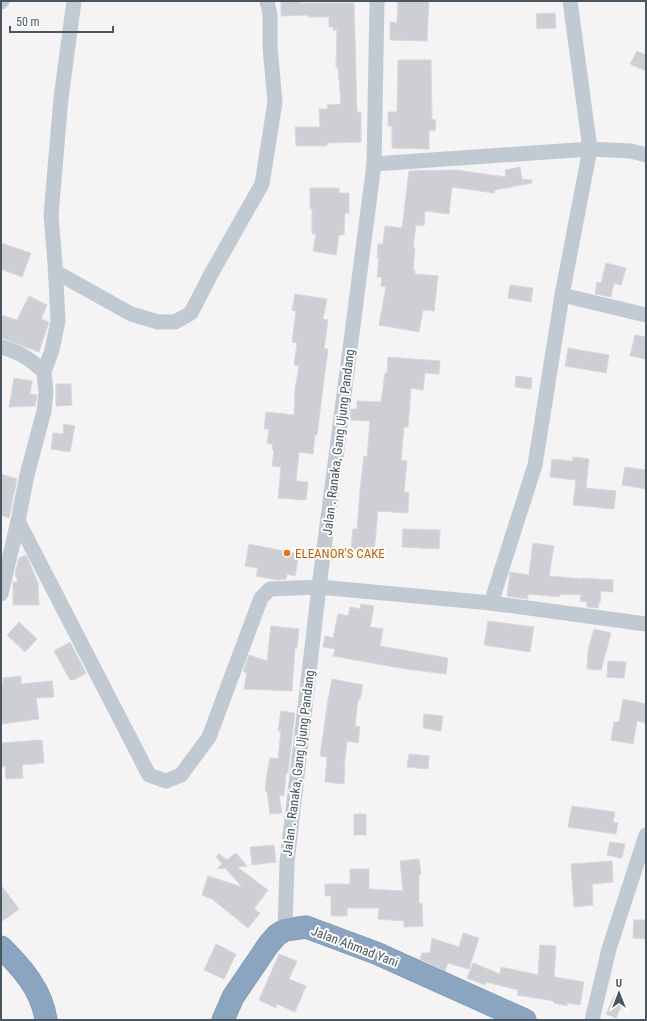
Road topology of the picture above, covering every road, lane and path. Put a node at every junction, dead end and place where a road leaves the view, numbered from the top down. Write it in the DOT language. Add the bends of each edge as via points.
graph roads {
  1 [pos="74,1"];
  2 [pos="267,1"];
  3 [pos="377,1"];
  4 [pos="570,1"];
  5 [pos="590,149"];
  6 [pos="646,155"];
  7 [pos="374,164"];
  8 [pos="56,272"];
  9 [pos="562,295"];
  10 [pos="646,315"];
  11 [pos="1,347"];
  12 [pos="44,372"];
  13 [pos="18,521"];
  14 [pos="319,587"];
  15 [pos="1,594"];
  16 [pos="491,603"];
  17 [pos="646,624"];
  18 [pos="646,835"];
  19 [pos="285,930"];
  20 [pos="1,947"];
  21 [pos="46,1020"];
  22 [pos="222,1020"];
  23 [pos="525,1020"];
  24 [pos="592,1020"];
  1 -- 8 [label="street" via="61,98 51,215"];
  2 -- 8 [label="street" via="275,102 262,184 191,313 175,322 158,322 131,314"];
  3 -- 7 [label="street, Jalan . Ranaka, Gang Ujung Pandang"];
  4 -- 5 [label="street"];
  5 -- 6 [label="street" via="631,151"];
  5 -- 7 [label="street"];
  5 -- 9 [label="street"];
  7 -- 14 [label="street, Jalan . Ranaka, Gang Ujung Pandang"];
  8 -- 12 [label="street" via="58,321"];
  9 -- 10 [label="street"];
  9 -- 16 [label="street" via="535,465"];
  11 -- 12 [label="street" via="30,359"];
  12 -- 13 [label="street" via="44,411"];
  13 -- 14 [label="street" via="149,775 166,781 182,775 209,737 261,598 270,588"];
  13 -- 15 [label="street"];
  14 -- 16 [label="street"];
  14 -- 19 [label="street, Jalan . Ranaka, Gang Ujung Pandang" via="286,862"];
  16 -- 17 [label="street"];
  18 -- 24 [label="street" via="609,949"];
  19 -- 22 [label="highway" via="269,944 233,997"];
  19 -- 23 [label="highway, Jalan Ahmad Yani" via="306,927 328,934 376,952"];
  20 -- 21 [label="highway" via="28,976 39,994"];
}
